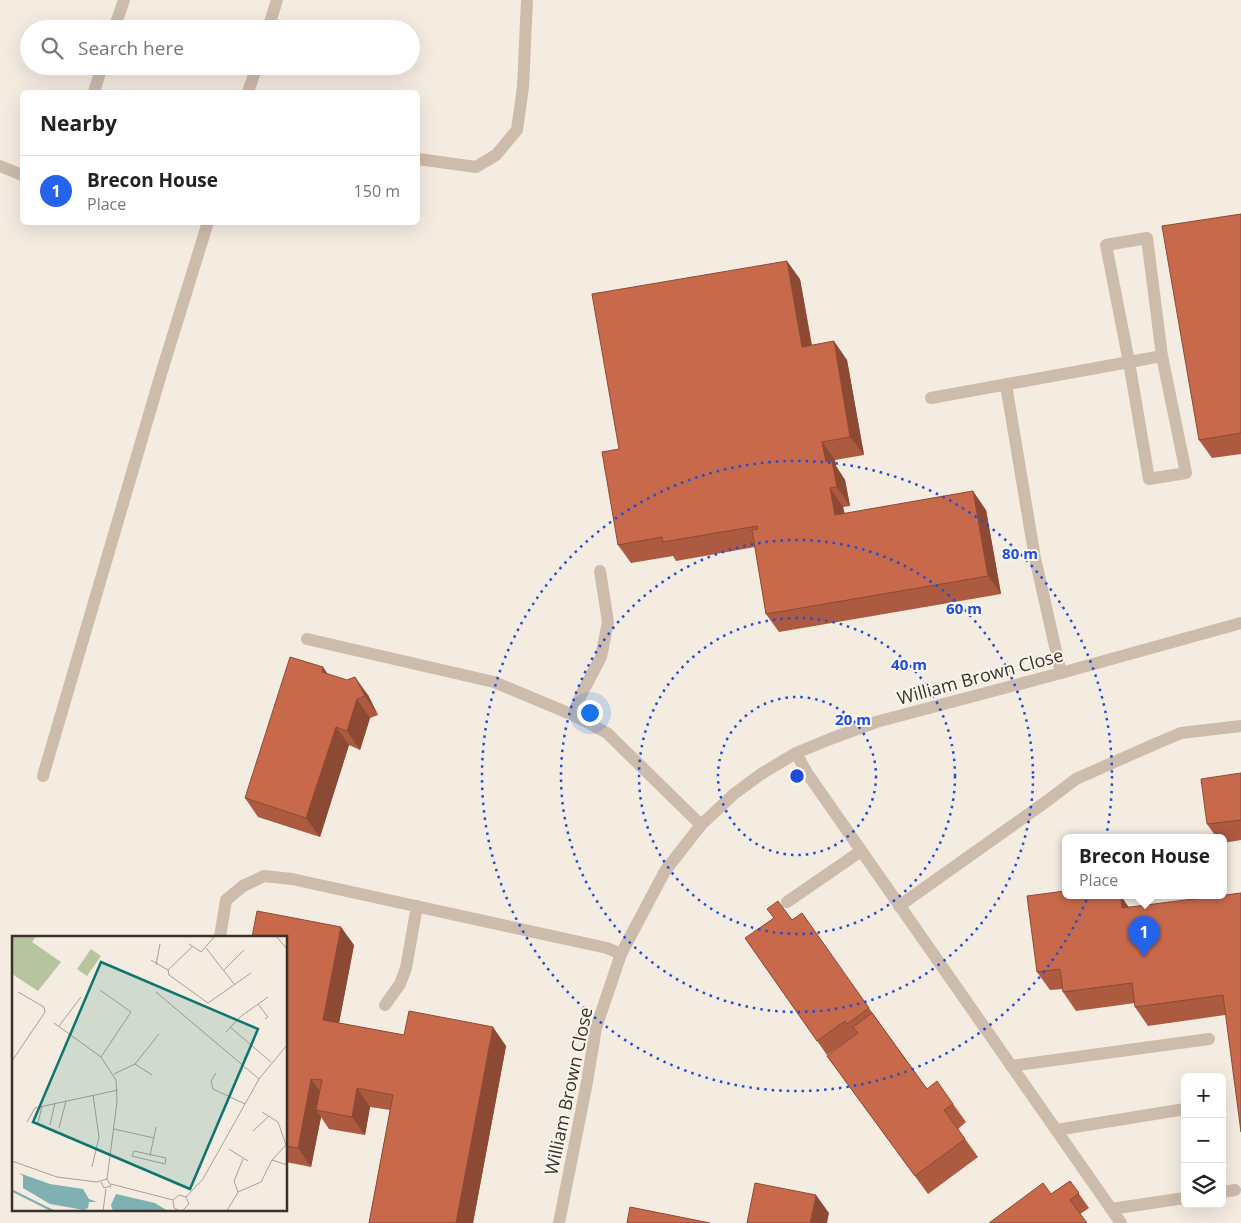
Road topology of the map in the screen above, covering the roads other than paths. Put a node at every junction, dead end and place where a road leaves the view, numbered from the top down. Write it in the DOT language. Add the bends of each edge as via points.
graph roads {
  1 [pos="124,0"];
  2 [pos="277,0"];
  3 [pos="527,0"];
  4 [pos="117,20"];
  5 [pos="271,20"];
  6 [pos="99,75"];
  7 [pos="253,75"];
  8 [pos="95,90"];
  9 [pos="249,90"];
  10 [pos="420,159"];
  11 [pos="0,166"];
  12 [pos="20,174"];
  13 [pos="207,225"];
  14 [pos="1162,356"];
  15 [pos="1129,362"];
  16 [pos="1006,385"];
  17 [pos="931,398"];
  18 [pos="600,571"];
  19 [pos="1241,623"];
  20 [pos="307,639"];
  21 [pos="1061,673"];
  22 [pos="573,715"];
  23 [pos="1241,726"];
  24 [pos="796,754"];
  25 [pos="42,776"];
  26 [pos="700,825"];
  27 [pos="861,851"];
  28 [pos="787,902"];
  29 [pos="416,906"];
  30 [pos="899,906"];
  31 [pos="220,936"];
  32 [pos="621,954"];
  33 [pos="385,1006"];
  34 [pos="1209,1038"];
  35 [pos="1011,1066"];
  36 [pos="1181,1110"];
  37 [pos="1056,1130"];
  38 [pos="1181,1199"];
  39 [pos="1111,1209"];
  40 [pos="559,1223"];
  41 [pos="1122,1223"];
  1 -- 4 [label="street"];
  2 -- 5 [label="street"];
  3 -- 10 [label="street" via="523,87 517,130 496,155 476,167"];
  6 -- 8 [label="street"];
  7 -- 9 [label="street"];
  11 -- 12 [label="street"];
  13 -- 25 [label="street"];
  14 -- 15 [label="street"];
  14 -- 15 [label="street" via="1186,473 1149,479"];
  14 -- 15 [label="street" via="1146,238 1106,245"];
  15 -- 16 [label="street"];
  16 -- 17 [label="street"];
  16 -- 21 [label="street" via="1036,558"];
  18 -- 22 [label="street" via="608,622 601,657"];
  19 -- 21 [label="street, William Brown Close"];
  20 -- 22 [label="street" via="494,682"];
  21 -- 24 [label="street, William Brown Close" via="876,722"];
  22 -- 26 [label="street" via="606,732"];
  23 -- 30 [label="street" via="1181,734 1076,779"];
  24 -- 26 [label="street, William Brown Close" via="761,774"];
  24 -- 27 [label="street"];
  26 -- 32 [label="street, William Brown Close" via="665,871"];
  27 -- 28 [label="street"];
  27 -- 30 [label="street"];
  29 -- 31 [label="street" via="264,876 243,886 226,900"];
  29 -- 32 [label="street" via="607,948"];
  29 -- 33 [label="street" via="406,968"];
  30 -- 35 [label="street"];
  32 -- 40 [label="street, William Brown Close" via="596,1028"];
  34 -- 35 [label="street"];
  35 -- 37 [label="street"];
  36 -- 37 [label="street"];
  37 -- 39 [label="street"];
  38 -- 39 [label="street"];
  39 -- 41 [label="street"];
}
